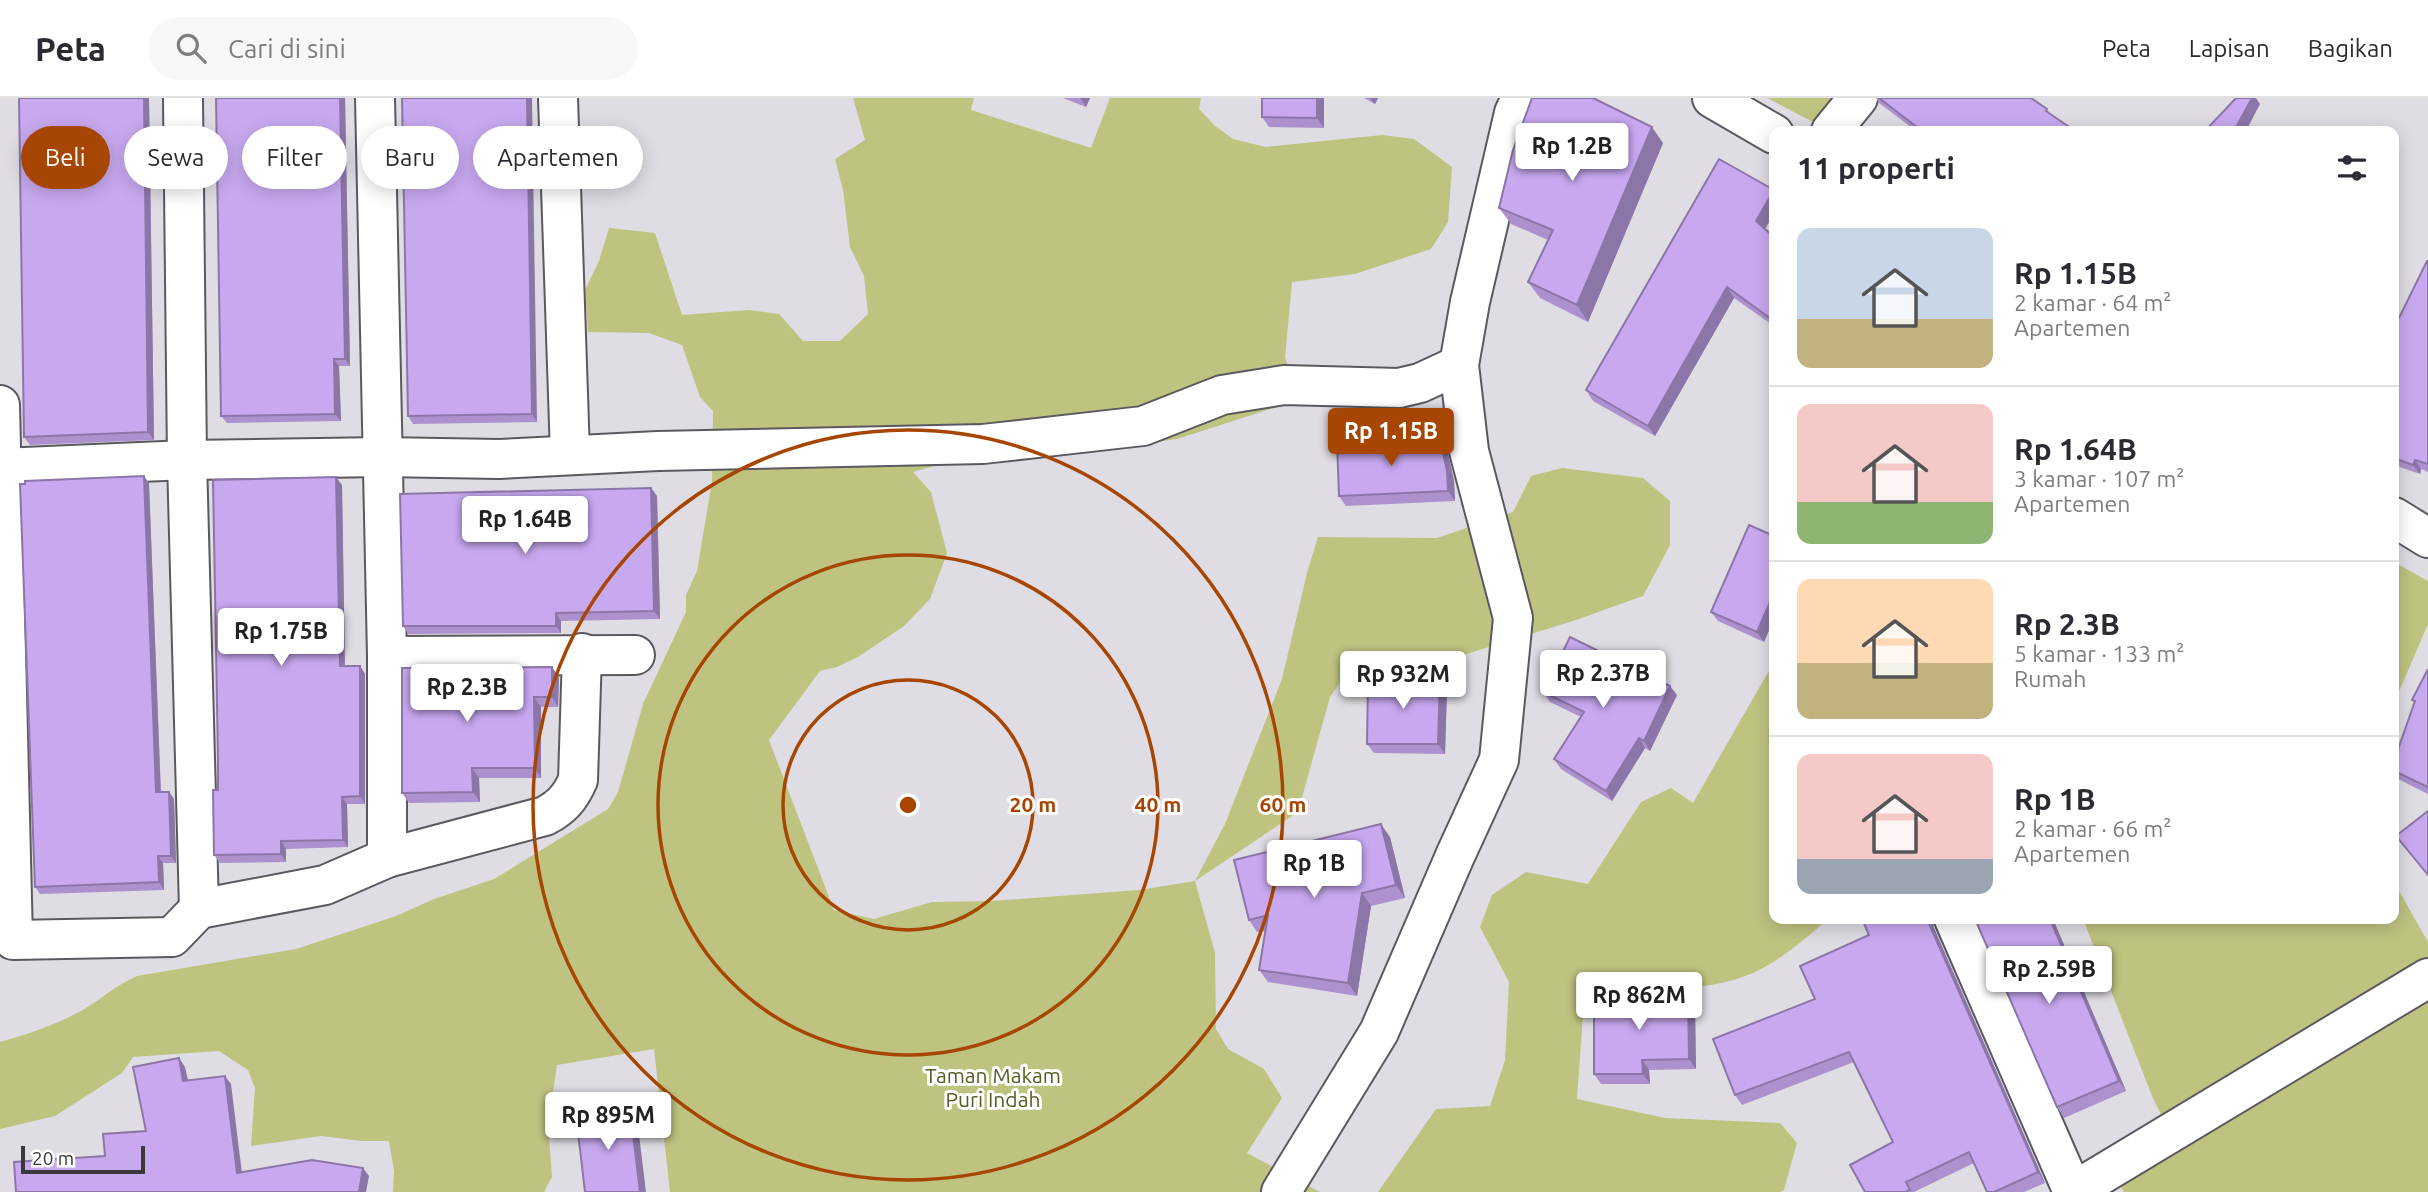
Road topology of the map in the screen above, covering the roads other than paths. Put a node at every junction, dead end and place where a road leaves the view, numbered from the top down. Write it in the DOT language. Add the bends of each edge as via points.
graph roads {
  1 [pos="183,98"];
  2 [pos="375,98"];
  3 [pos="558,98"];
  4 [pos="1521,98"];
  5 [pos="1712,98"];
  6 [pos="1858,98"];
  7 [pos="1834,126"];
  8 [pos="1769,131"];
  9 [pos="1459,365"];
  10 [pos="0,405"];
  11 [pos="570,454"];
  12 [pos="382,457"];
  13 [pos="187,460"];
  14 [pos="1,468"];
  15 [pos="2399,520"];
  16 [pos="2428,538"];
  17 [pos="582,653"];
  18 [pos="635,654"];
  19 [pos="387,656"];
  20 [pos="387,858"];
  21 [pos="199,909"];
  22 [pos="1956,924"];
  23 [pos="2428,978"];
  24 [pos="1281,1192"];
  25 [pos="2074,1192"];
  1 -- 13 [label="street"];
  2 -- 12 [label="street"];
  3 -- 11 [label="street"];
  4 -- 9 [label="street" via="1470,302"];
  5 -- 8 [label="street"];
  6 -- 7 [label="street"];
  9 -- 11 [label="street" via="1399,388 1284,385 1222,395 1143,426 983,444"];
  9 -- 24 [label="street" via="1469,451 1513,618 1499,760 1379,1032"];
  10 -- 14 [label="street"];
  11 -- 12 [label="street" via="499,459"];
  12 -- 13 [label="street"];
  12 -- 19 [label="street"];
  13 -- 14 [label="street"];
  13 -- 21 [label="street"];
  14 -- 21 [label="street" via="13,940 172,937"];
  15 -- 16 [label="street"];
  17 -- 18 [label="street"];
  17 -- 19 [label="street"];
  17 -- 20 [label="street" via="578,780 570,798 545,816"];
  19 -- 20 [label="street"];
  20 -- 21 [label="street" via="325,885"];
  22 -- 25 [label="street"];
  23 -- 25 [label="street"];
}
